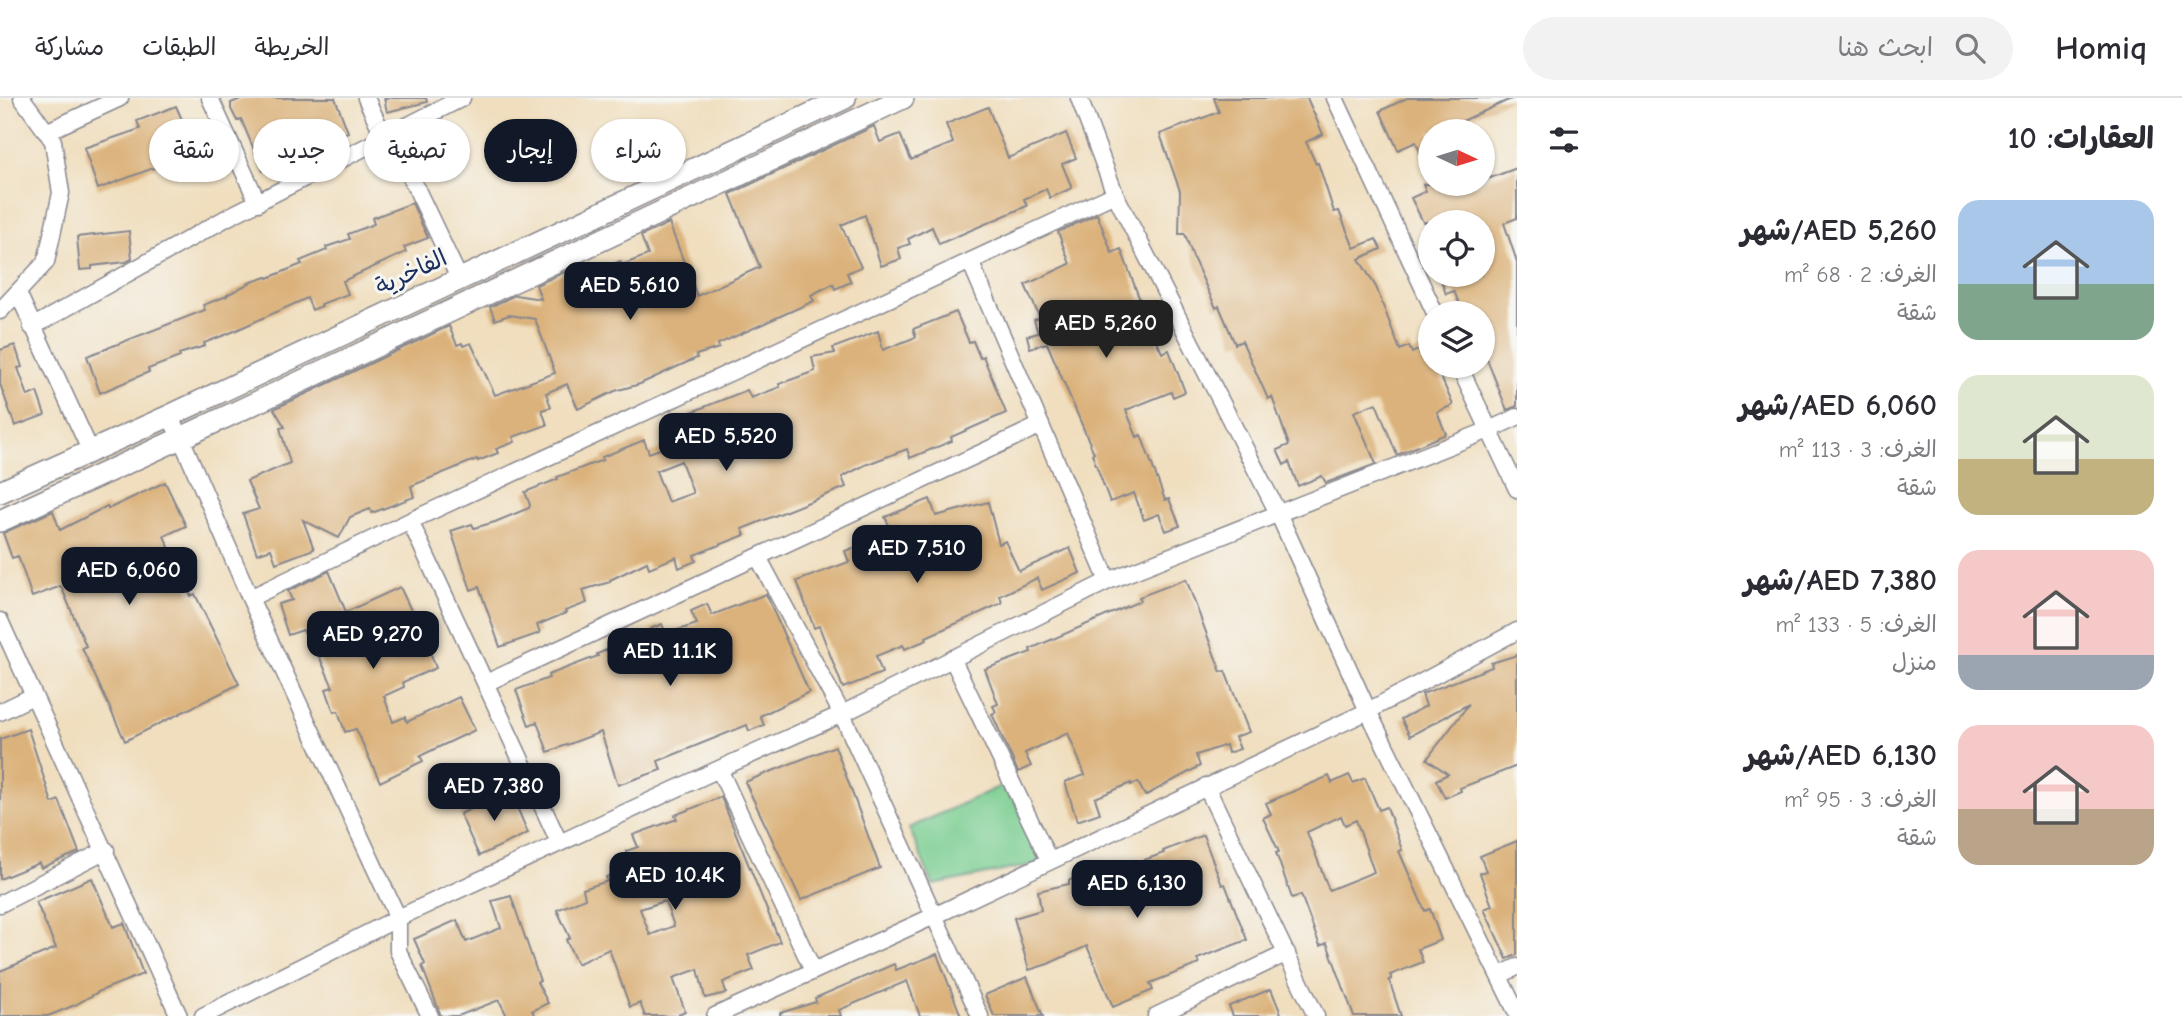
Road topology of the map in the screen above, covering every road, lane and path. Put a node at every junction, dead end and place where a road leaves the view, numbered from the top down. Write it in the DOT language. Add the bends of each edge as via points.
graph roads {
  1 [pos="22,98"];
  2 [pos="120,98"];
  3 [pos="210,98"];
  4 [pos="366,98"];
  5 [pos="462,98"];
  6 [pos="903,98"];
  7 [pos="1079,98"];
  8 [pos="1335,98"];
  9 [pos="837,100"];
  10 [pos="376,119"];
  11 [pos="420,119"];
  12 [pos="46,132"];
  13 [pos="364,147"];
  14 [pos="413,182"];
  15 [pos="1115,194"];
  16 [pos="258,203"];
  17 [pos="970,261"];
  18 [pos="459,278"];
  19 [pos="18,293"];
  20 [pos="1429,301"];
  21 [pos="0,311"];
  22 [pos="32,327"];
  23 [pos="1465,378"];
  24 [pos="169,416"];
  25 [pos="1517,417"];
  26 [pos="1041,425"];
  27 [pos="1489,430"];
  28 [pos="181,438"];
  29 [pos="90,450"];
  30 [pos="1517,488"];
  31 [pos="0,492"];
  32 [pos="1278,513"];
  33 [pos="0,521"];
  34 [pos="410,521"];
  35 [pos="758,557"];
  36 [pos="1108,581"];
  37 [pos="250,598"];
  38 [pos="0,621"];
  39 [pos="1517,631"];
  40 [pos="952,658"];
  41 [pos="486,683"];
  42 [pos="33,696"];
  43 [pos="1368,711"];
  44 [pos="0,712"];
  45 [pos="842,714"];
  46 [pos="719,769"];
  47 [pos="1206,786"];
  48 [pos="559,842"];
  49 [pos="106,850"];
  50 [pos="1049,860"];
  51 [pos="0,904"];
  52 [pos="934,915"];
  53 [pos="398,918"];
  54 [pos="1287,953"];
  55 [pos="1517,967"];
  56 [pos="813,970"];
  57 [pos="1500,975"];
  58 [pos="1517,1013"];
  59 [pos="179,1016"];
  60 [pos="203,1016"];
  61 [pos="430,1016"];
  62 [pos="715,1016"];
  63 [pos="980,1016"];
  64 [pos="1156,1016"];
  65 [pos="1316,1016"];
  1 -- 12 [label="street"];
  2 -- 12 [label="street"];
  3 -- 16 [label="street"];
  4 -- 10 [label="street"];
  5 -- 11 [label="street"];
  6 -- 28 [label="street"];
  7 -- 15 [label="street"];
  8 -- 20 [label="street"];
  9 -- 18 [label="street, الفاخرية"];
  12 -- 19 [label="street" via="52,141 61,193 46,262"];
  13 -- 16 [label="street"];
  14 -- 18 [label="street"];
  15 -- 17 [label="street"];
  15 -- 32 [label="street"];
  16 -- 22 [label="street"];
  17 -- 26 [label="street"];
  17 -- 34 [label="street"];
  18 -- 24 [label="street, الفاخرية"];
  19 -- 21 [label="street"];
  19 -- 22 [label="street"];
  22 -- 29 [label="street"];
  23 -- 27 [label="street"];
  24 -- 28 [label="street"];
  24 -- 29 [label="street, الفاخرية"];
  25 -- 27 [label="street"];
  26 -- 35 [label="street"];
  26 -- 36 [label="street"];
  27 -- 30 [label="street"];
  27 -- 32 [label="street"];
  28 -- 33 [label="street"];
  28 -- 37 [label="street"];
  29 -- 31 [label="street, الفاخرية"];
  32 -- 36 [label="street"];
  32 -- 43 [label="street"];
  34 -- 37 [label="street"];
  34 -- 41 [label="street"];
  35 -- 41 [label="street"];
  35 -- 45 [label="street"];
  36 -- 40 [label="street"];
  37 -- 53 [label="street"];
  38 -- 42 [label="street"];
  39 -- 43 [label="street"];
  40 -- 45 [label="street"];
  40 -- 50 [label="street"];
  41 -- 48 [label="street"];
  42 -- 44 [label="street"];
  42 -- 49 [label="street"];
  43 -- 47 [label="street"];
  43 -- 57 [label="street"];
  45 -- 46 [label="street"];
  45 -- 52 [label="street"];
  46 -- 48 [label="street"];
  46 -- 56 [label="street"];
  47 -- 50 [label="street"];
  47 -- 54 [label="street"];
  48 -- 53 [label="street"];
  49 -- 51 [label="street"];
  49 -- 59 [label="street"];
  50 -- 52 [label="street"];
  52 -- 56 [label="street"];
  52 -- 63 [label="street"];
  53 -- 60 [label="street"];
  53 -- 61 [label="street" via="398,951"];
  54 -- 64 [label="street"];
  54 -- 65 [label="street"];
  55 -- 57 [label="street"];
  56 -- 62 [label="street"];
  57 -- 58 [label="street"];
}
